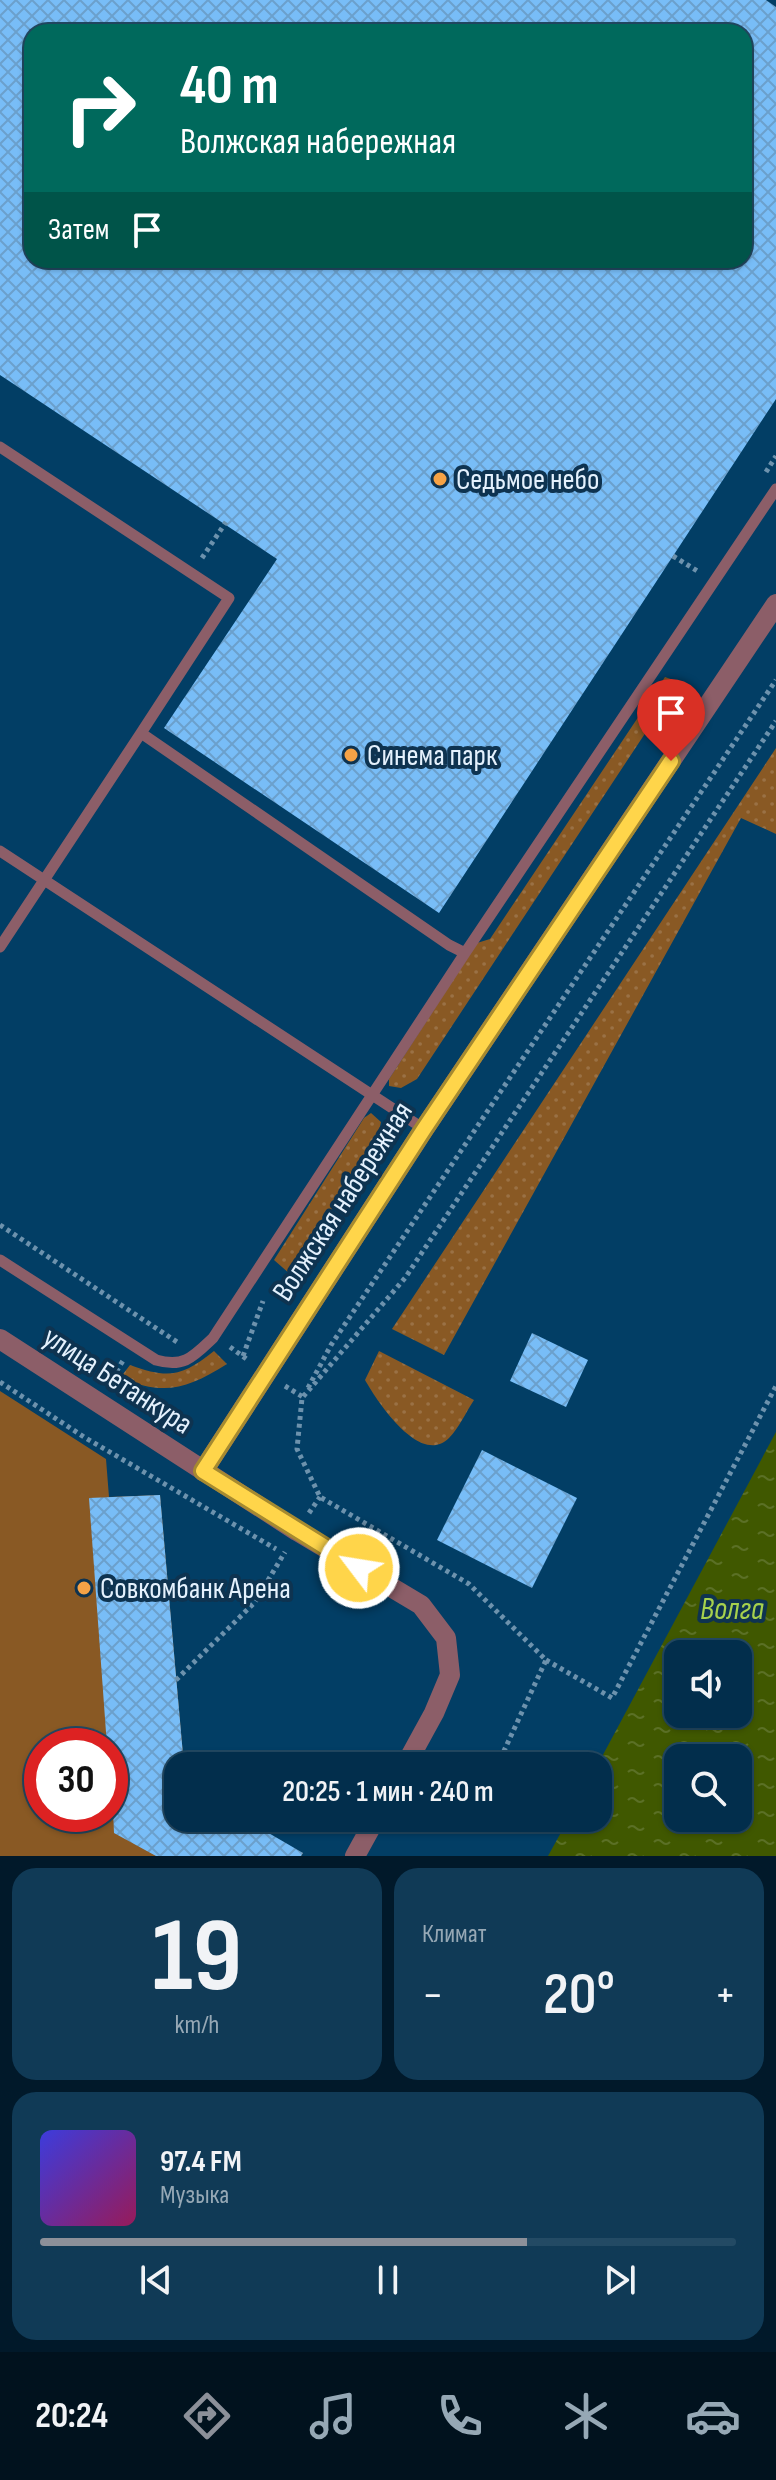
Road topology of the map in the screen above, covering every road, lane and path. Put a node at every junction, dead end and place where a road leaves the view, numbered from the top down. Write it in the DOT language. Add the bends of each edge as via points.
graph roads {
  1 [pos="0,447"];
  2 [pos="776,456"];
  3 [pos="759,482"];
  4 [pos="776,489"];
  5 [pos="226,522"];
  6 [pos="673,556"];
  7 [pos="709,560"];
  8 [pos="701,573"];
  9 [pos="192,574"];
  10 [pos="692,586"];
  11 [pos="776,604"];
  12 [pos="776,680"];
  13 [pos="776,721"];
  14 [pos="141,733"];
  15 [pos="0,851"];
  16 [pos="45,881"];
  17 [pos="0,947"];
  18 [pos="465,953"];
  19 [pos="373,1095"];
  20 [pos="424,1129"];
  21 [pos="0,1225"];
  22 [pos="0,1260"];
  23 [pos="187,1336"];
  24 [pos="0,1339"];
  25 [pos="223,1342"];
  26 [pos="243,1356"];
  27 [pos="125,1358"];
  28 [pos="111,1380"];
  29 [pos="0,1382"];
  30 [pos="776,1386"];
  31 [pos="302,1398"];
  32 [pos="203,1471"];
  33 [pos="320,1497"];
  34 [pos="297,1531"];
  35 [pos="284,1554"];
  36 [pos="546,1660"];
  37 [pos="176,1680"];
  38 [pos="413,1752"];
  39 [pos="503,1752"];
  40 [pos="368,1832"];
  41 [pos="355,1856"];
  1 -- 9 [label="lane"];
  2 -- 3 [label="path"];
  4 -- 18 [label="lane"];
  5 -- 9 [label="path"];
  6 -- 8 [label="path"];
  7 -- 8 [label="path"];
  8 -- 10 [label="path"];
  9 -- 14 [label="lane" via="229,598"];
  11 -- 20 [label="street, Волжская набережная"];
  12 -- 31 [label="path" via="331,1345"];
  13 -- 31 [label="path" via="405,1278"];
  14 -- 16 [label="lane"];
  14 -- 18 [label="lane"];
  15 -- 16 [label="lane"];
  16 -- 17 [label="lane"];
  16 -- 19 [label="lane"];
  18 -- 19 [label="lane"];
  19 -- 20 [label="lane"];
  19 -- 22 [label="lane" via="213,1338 193,1357 174,1365 156,1360"];
  20 -- 32 [label="street, Волжская набережная"];
  21 -- 23 [label="path" via="177,1342"];
  24 -- 32 [label="street, улица Бетанкура"];
  25 -- 26 [label="path"];
  27 -- 28 [label="path"];
  29 -- 35 [label="path"];
  30 -- 36 [label="path" via="612,1698"];
  31 -- 33 [label="path" via="297,1449"];
  32 -- 34 [label="street"];
  33 -- 34 [label="path"];
  33 -- 36 [label="path" via="469,1584"];
  34 -- 35 [label="path"];
  34 -- 38 [label="street" via="421,1605 446,1638 450,1675"];
  35 -- 37 [label="path" via="255,1602"];
  36 -- 39 [label="path"];
  40 -- 41 [label="street"];
}
